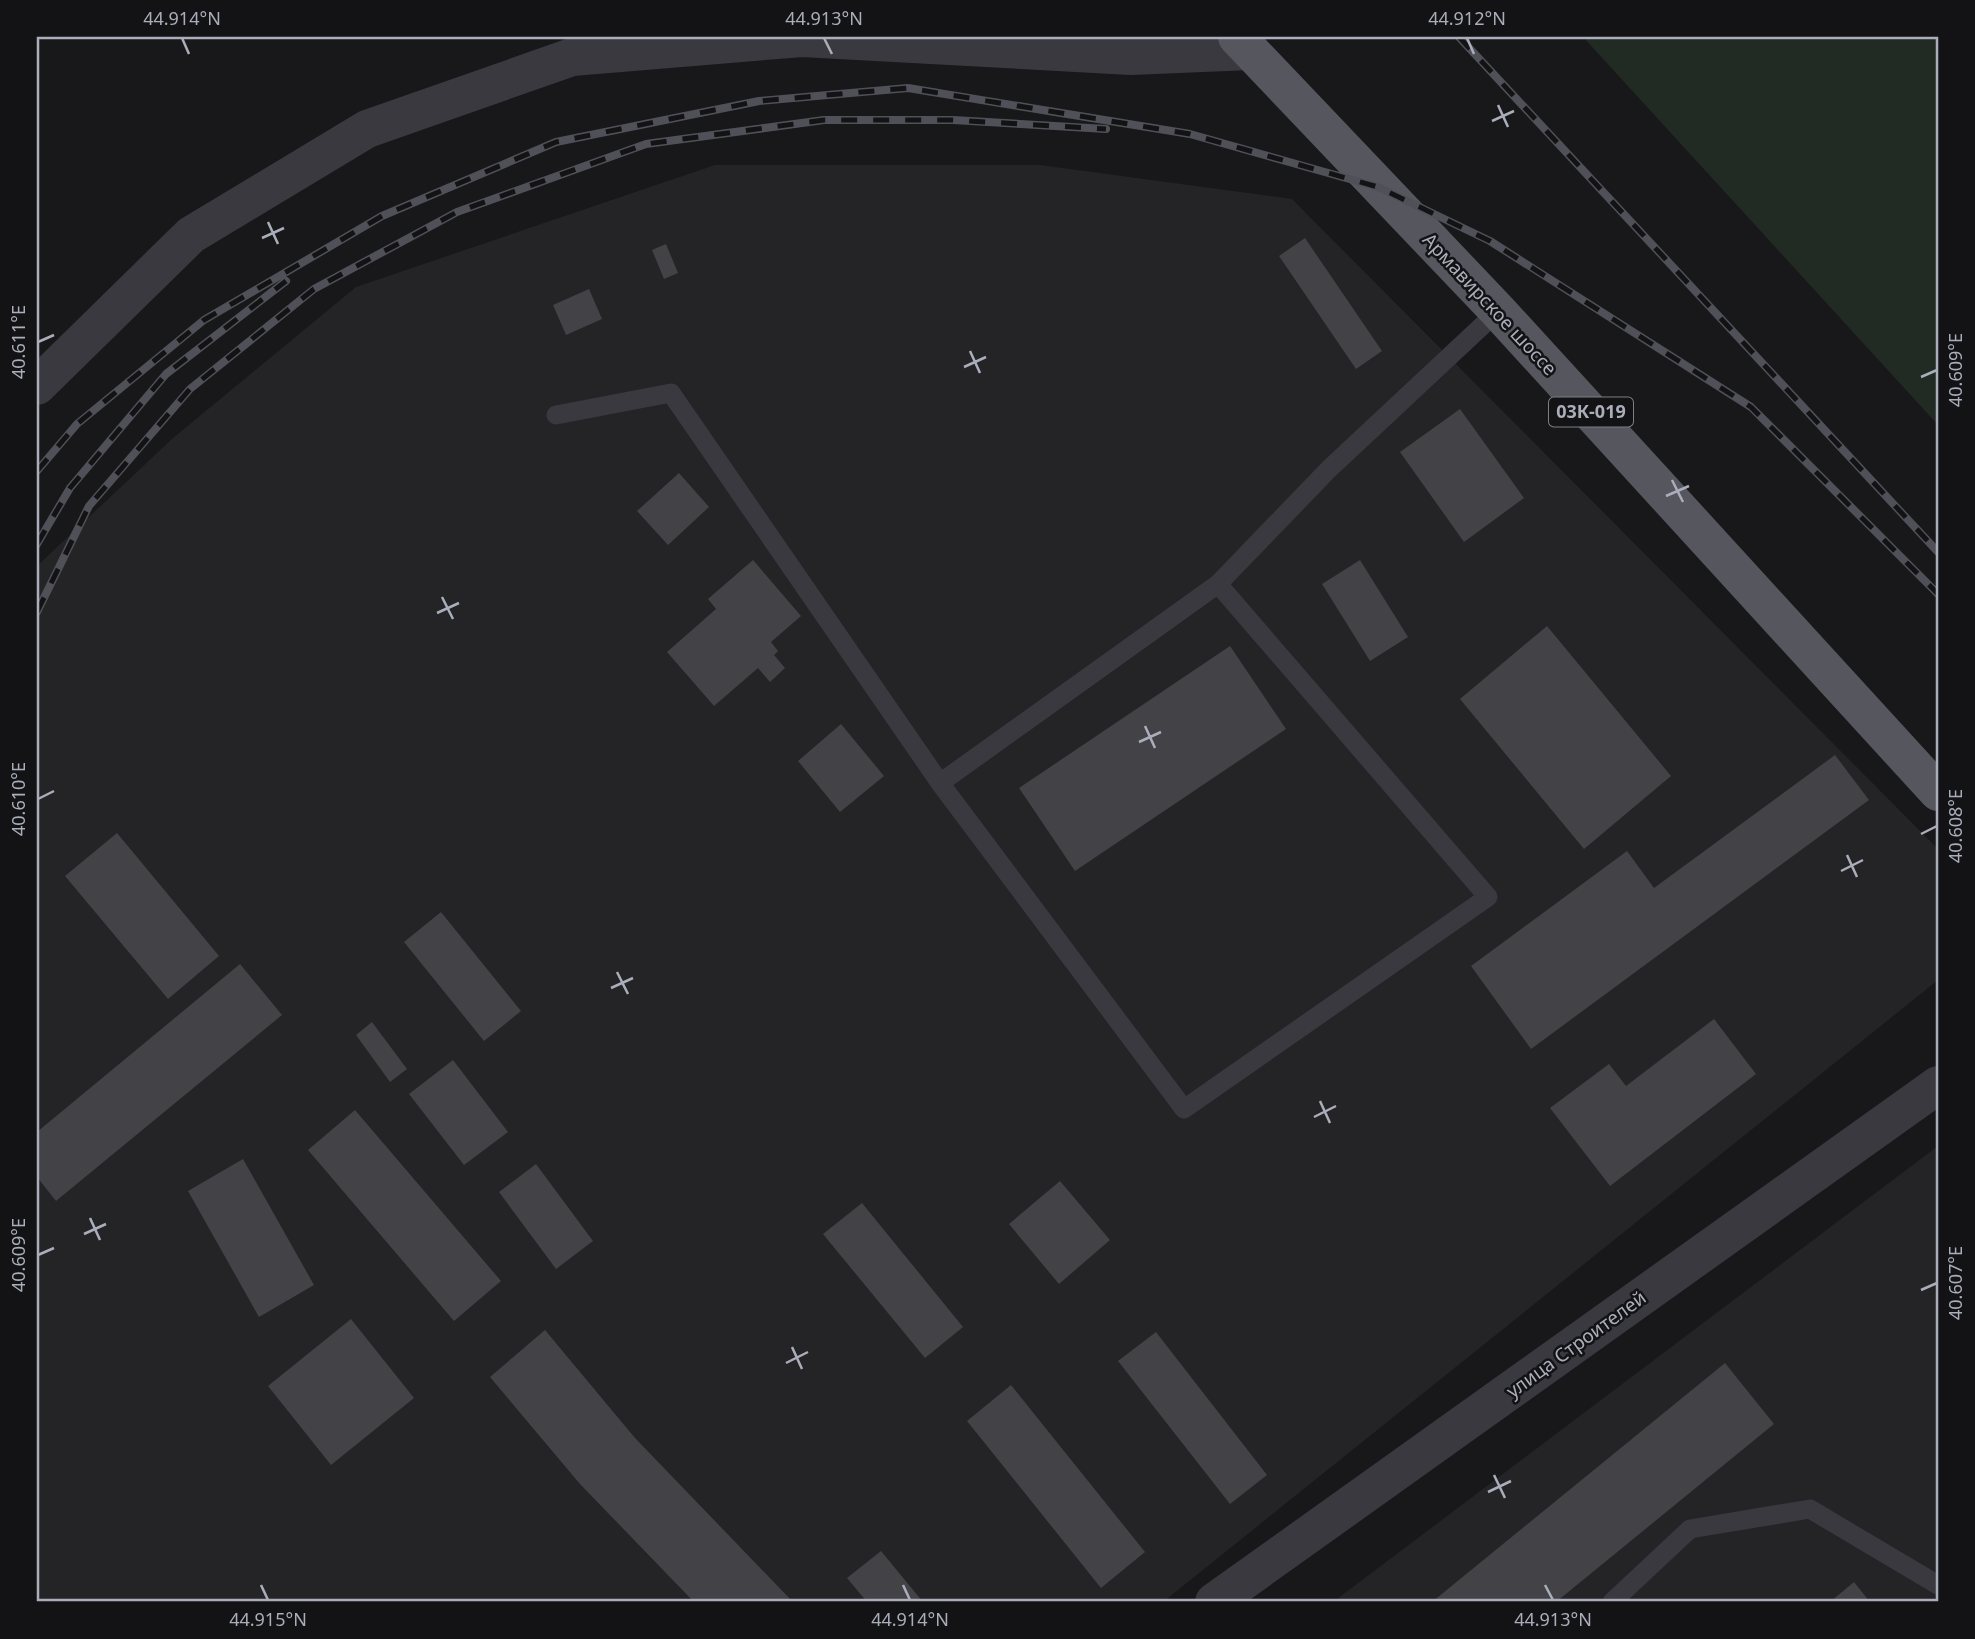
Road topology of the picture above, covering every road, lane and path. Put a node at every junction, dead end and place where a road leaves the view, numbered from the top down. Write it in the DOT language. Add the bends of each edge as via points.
graph roads {
  1 [pos="1243,44"];
  2 [pos="1498,311"];
  3 [pos="37,386"];
  4 [pos="556,415"];
  5 [pos="1218,584"];
  6 [pos="940,783"];
  7 [pos="1938,792"];
  8 [pos="1938,1085"];
  9 [pos="1938,1586"];
  10 [pos="1214,1602"];
  11 [pos="1612,1602"];
  1 -- 2 [label="main road, Армавирское шоссе / 03К-019"];
  1 -- 3 [label="street" via="1131,56 802,38 572,57 367,129 191,235"];
  2 -- 5 [label="lane" via="1329,469"];
  2 -- 7 [label="main road, Армавирское шоссе / 03К-019"];
  4 -- 6 [label="lane" via="671,393"];
  5 -- 6 [label="lane"];
  5 -- 6 [label="lane" via="1488,897 1184,1109"];
  8 -- 10 [label="street, улица Строителей"];
  9 -- 11 [label="lane" via="1810,1509 1690,1529"];
}
